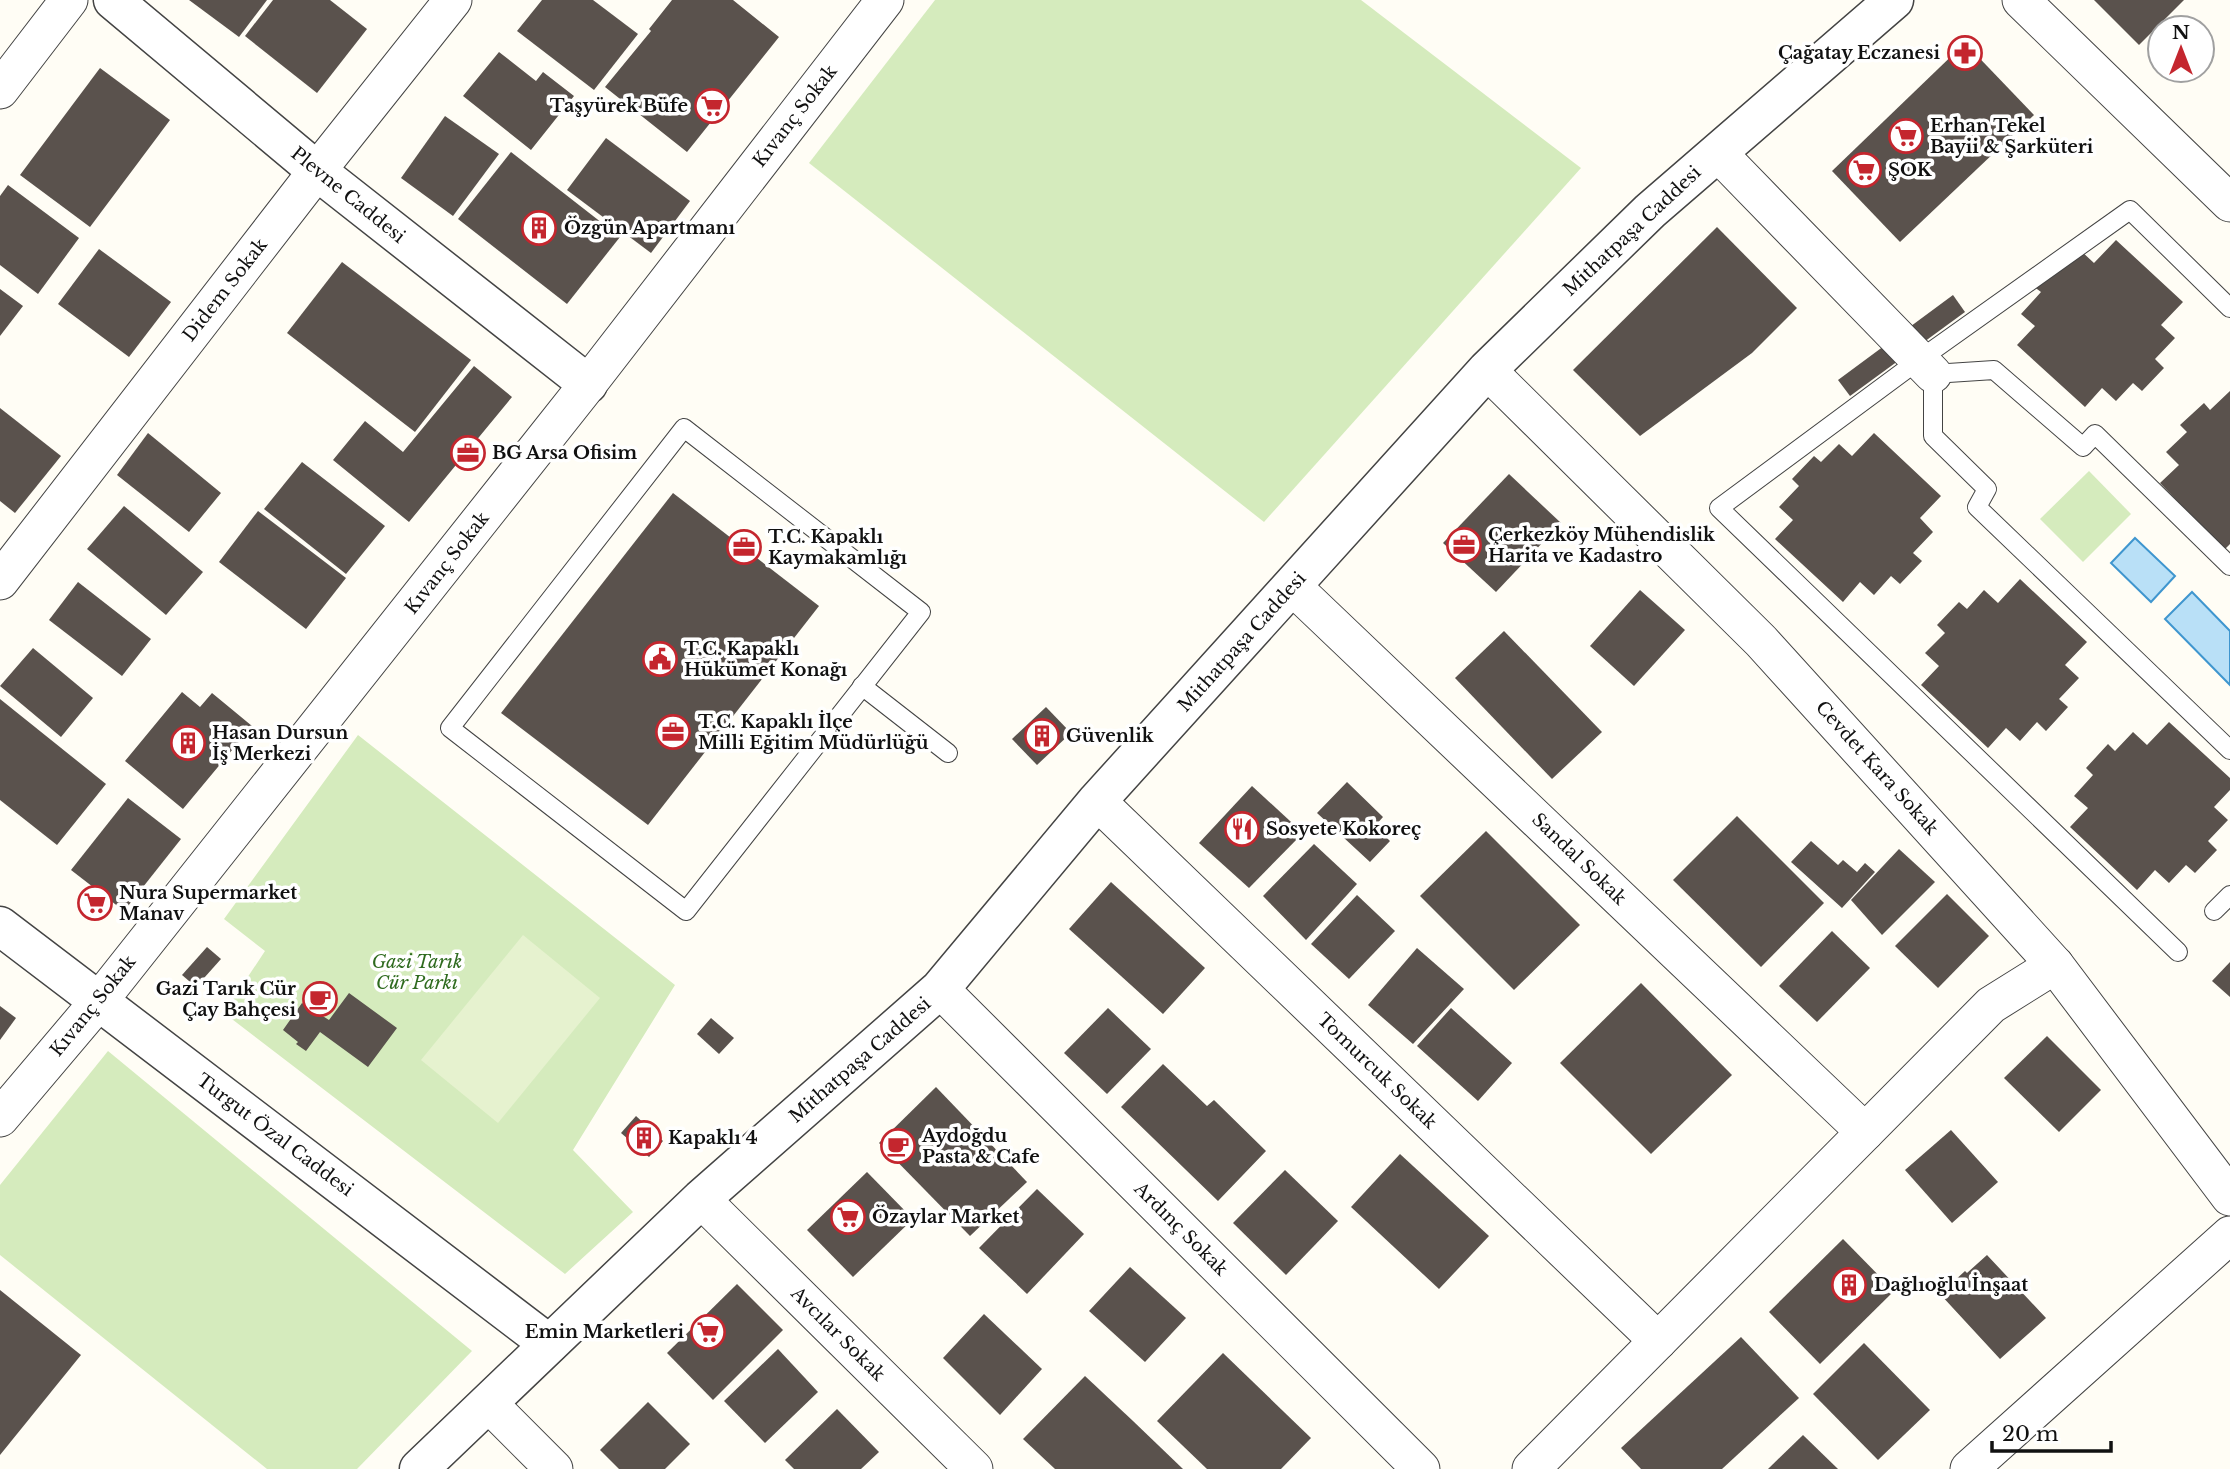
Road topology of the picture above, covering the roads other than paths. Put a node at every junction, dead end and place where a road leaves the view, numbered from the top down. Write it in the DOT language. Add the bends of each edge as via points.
graph roads {
  1 [pos="69,0"];
  2 [pos="113,0"];
  3 [pos="453,0"];
  4 [pos="885,0"];
  5 [pos="1894,0"];
  6 [pos="2021,0"];
  7 [pos="0,90"];
  8 [pos="1718,153"];
  9 [pos="317,172"];
  10 [pos="2230,203"];
  11 [pos="2230,308"];
  12 [pos="1926,367"];
  13 [pos="1487,370"];
  14 [pos="588,384"];
  15 [pos="2230,566"];
  16 [pos="0,581"];
  17 [pos="1292,586"];
  18 [pos="862,686"];
  19 [pos="2230,750"];
  20 [pos="948,753"];
  21 [pos="1097,801"];
  22 [pos="2230,895"];
  23 [pos="2214,911"];
  24 [pos="0,926"];
  25 [pos="2178,952"];
  26 [pos="2055,965"];
  27 [pos="940,989"];
  28 [pos="99,1001"];
  29 [pos="0,1118"];
  30 [pos="1865,1132"];
  31 [pos="2230,1197"];
  32 [pos="701,1199"];
  33 [pos="2230,1235"];
  34 [pos="1658,1341"];
  35 [pos="550,1344"];
  36 [pos="488,1403"];
  37 [pos="419,1469"];
  38 [pos="554,1469"];
  39 [pos="974,1469"];
  40 [pos="1421,1469"];
  41 [pos="1531,1469"];
  42 [pos="1969,1469"];
  1 -- 7 [label="street"];
  2 -- 9 [label="street, Plevne Caddesi"];
  3 -- 9 [label="street, Didem Sokak"];
  4 -- 14 [label="street, Kıvanç Sokak"];
  5 -- 8 [label="street, Mithatpaşa Caddesi"];
  6 -- 10 [label="street"];
  8 -- 12 [label="street"];
  8 -- 13 [label="street, Mithatpaşa Caddesi" via="1650,211"];
  9 -- 14 [label="street, Plevne Caddesi"];
  9 -- 16 [label="street, Didem Sokak"];
  11 -- 12 [label="lane" via="2130,211"];
  12 -- 15 [label="lane" via="1994,370 2082,447 2095,434"];
  12 -- 19 [label="lane" via="1933,436 1987,489 1977,507"];
  12 -- 25 [label="lane" via="1718,508"];
  13 -- 17 [label="street, Mithatpaşa Caddesi"];
  13 -- 26 [label="street, Cevdet Kara Sokak" via="1761,640"];
  14 -- 28 [label="street, Kıvanç Sokak"];
  17 -- 21 [label="street, Mithatpaşa Caddesi"];
  17 -- 30 [label="street, Sandal Sokak"];
  18 -- 18 [label="lane" via="686,911 450,728 684,428 921,612"];
  18 -- 20 [label="lane"];
  21 -- 27 [label="street, Mithatpaşa Caddesi"];
  21 -- 34 [label="street, Tomurcuk Sokak"];
  22 -- 23 [label="lane"];
  24 -- 28 [label="street, Turgut Özal Caddesi"];
  26 -- 30 [label="street" via="1991,1005"];
  26 -- 31 [label="street, Cevdet Kara Sokak"];
  27 -- 32 [label="street, Mithatpaşa Caddesi"];
  27 -- 40 [label="street, Ardınç Sokak"];
  28 -- 29 [label="street, Kıvanç Sokak"];
  28 -- 35 [label="street, Turgut Özal Caddesi"];
  30 -- 34 [label="street"];
  32 -- 35 [label="street, Mithatpaşa Caddesi"];
  32 -- 39 [label="street, Avcılar Sokak"];
  33 -- 42 [label="street"];
  34 -- 41 [label="street"];
  35 -- 36 [label="street, Mithatpaşa Caddesi"];
  36 -- 37 [label="street, Mithatpaşa Caddesi"];
  36 -- 38 [label="street"];
}
